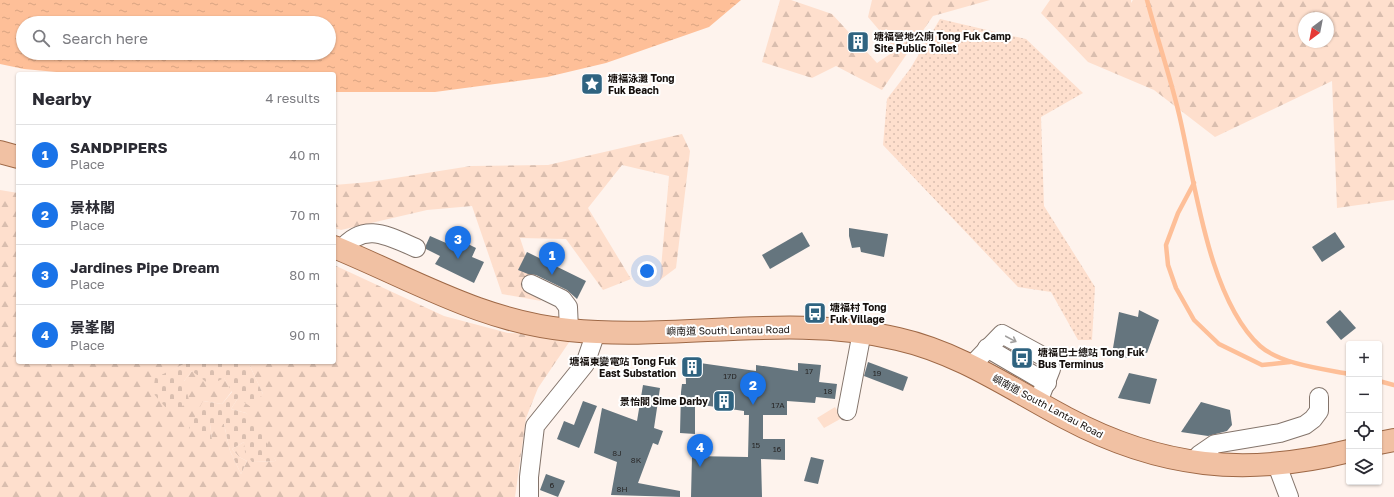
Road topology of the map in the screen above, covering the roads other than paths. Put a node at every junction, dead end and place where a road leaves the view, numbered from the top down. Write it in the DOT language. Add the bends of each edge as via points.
graph roads {
  1 [pos="0,152"];
  2 [pos="16,156"];
  3 [pos="337,248"];
  4 [pos="416,248"];
  5 [pos="531,284"];
  6 [pos="569,330"];
  7 [pos="596,332"];
  8 [pos="862,332"];
  9 [pos="972,365"];
  10 [pos="1043,393"];
  11 [pos="1319,397"];
  12 [pos="847,411"];
  13 [pos="1394,440"];
  14 [pos="1382,442"];
  15 [pos="1346,452"];
  16 [pos="1198,463"];
  17 [pos="1277,465"];
  18 [pos="529,497"];
  19 [pos="1289,497"];
  1 -- 2 [label="main road"];
  3 -- 4 [label="street" via="350,238 373,232"];
  3 -- 6 [label="main road, 嶼南道 South Lantau Road" via="420,287 511,320"];
  5 -- 6 [label="street" via="562,299 568,307"];
  6 -- 7 [label="main road, 嶼南道 South Lantau Road"];
  7 -- 8 [label="main road, 嶼南道 South Lantau Road" via="810,328"];
  7 -- 18 [label="street" via="585,364 535,426"];
  8 -- 9 [label="main road, 嶼南道 South Lantau Road" via="923,345"];
  8 -- 12 [label="street"];
  9 -- 10 [label="main road, 嶼南道 South Lantau Road"];
  9 -- 10 [label="street, one-way" via="1002,334 1048,359 1051,370"];
  10 -- 16 [label="main road, 嶼南道 South Lantau Road" via="1092,431 1142,451"];
  11 -- 16 [label="street" via="1319,410 1305,425 1215,444 1199,455"];
  13 -- 14 [label="main road"];
  15 -- 17 [label="main road, 嶼南道 South Lantau Road"];
  16 -- 17 [label="main road, 嶼南道 South Lantau Road" via="1230,466"];
  17 -- 19 [label="street"];
}
